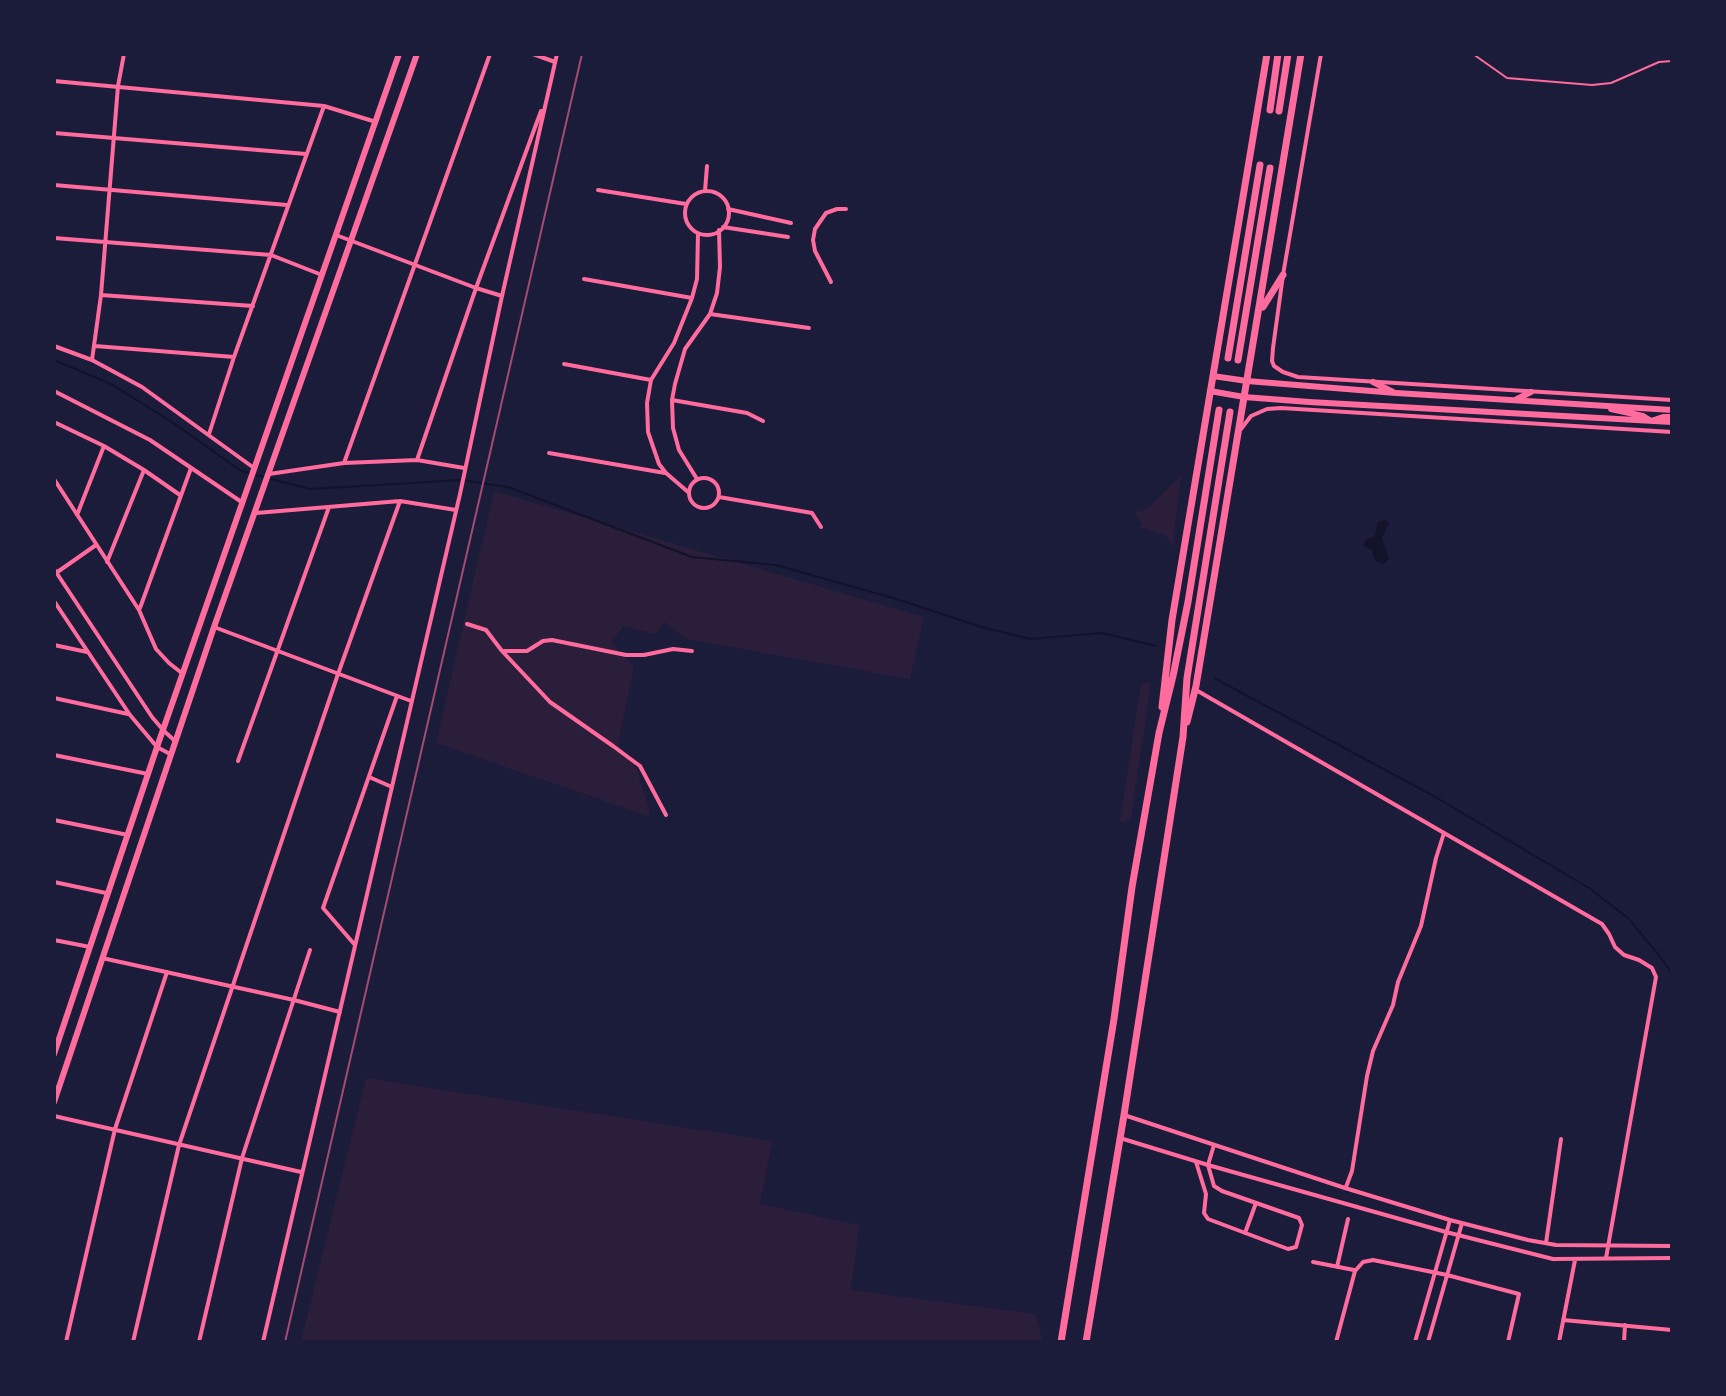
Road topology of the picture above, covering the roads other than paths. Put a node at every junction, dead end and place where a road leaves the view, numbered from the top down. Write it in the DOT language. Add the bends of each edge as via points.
graph roads {
  1 [pos="124,54"];
  2 [pos="399,54"];
  3 [pos="417,54"];
  4 [pos="490,54"];
  5 [pos="533,54"];
  6 [pos="557,54"];
  7 [pos="1267,54"];
  8 [pos="1278,54"];
  9 [pos="1288,54"];
  10 [pos="1301,54"];
  11 [pos="1321,54"];
  12 [pos="1473,54"];
  13 [pos="1672,61"];
  14 [pos="555,62"];
  15 [pos="54,81"];
  16 [pos="118,86"];
  17 [pos="547,94"];
  18 [pos="324,106"];
  19 [pos="376,123"];
  20 [pos="54,133"];
  21 [pos="113,138"];
  22 [pos="306,154"];
  23 [pos="1260,165"];
  24 [pos="707,166"];
  25 [pos="1270,168"];
  26 [pos="54,185"];
  27 [pos="109,189"];
  28 [pos="598,190"];
  29 [pos="705,191"];
  30 [pos="686,204"];
  31 [pos="288,205"];
  32 [pos="728,209"];
  33 [pos="846,209"];
  34 [pos="791,223"];
  35 [pos="721,229"];
  36 [pos="698,233"];
  37 [pos="336,235"];
  38 [pos="788,237"];
  39 [pos="54,238"];
  40 [pos="352,242"];
  41 [pos="106,243"];
  42 [pos="271,255"];
  43 [pos="415,264"];
  44 [pos="322,275"];
  45 [pos="1283,275"];
  46 [pos="584,279"];
  47 [pos="831,282"];
  48 [pos="476,288"];
  49 [pos="101,295"];
  50 [pos="502,296"];
  51 [pos="692,298"];
  52 [pos="253,306"];
  53 [pos="1259,312"];
  54 [pos="710,314"];
  55 [pos="809,328"];
  56 [pos="674,343"];
  57 [pos="54,346"];
  58 [pos="95,346"];
  59 [pos="685,349"];
  60 [pos="234,357"];
  61 [pos="1228,358"];
  62 [pos="92,360"];
  63 [pos="1238,360"];
  64 [pos="564,364"];
  65 [pos="1213,376"];
  66 [pos="651,380"];
  67 [pos="1247,381"];
  68 [pos="1373,382"];
  69 [pos="54,391"];
  70 [pos="1210,391"];
  71 [pos="1531,392"];
  72 [pos="1396,393"];
  73 [pos="1244,397"];
  74 [pos="672,400"];
  75 [pos="1513,400"];
  76 [pos="1672,400"];
  77 [pos="1309,402"];
  78 [pos="1604,406"];
  79 [pos="1430,409"];
  80 [pos="1219,410"];
  81 [pos="1322,410"];
  82 [pos="1672,410"];
  83 [pos="1230,412"];
  84 [pos="1419,416"];
  85 [pos="1672,419"];
  86 [pos="763,421"];
  87 [pos="1651,421"];
  88 [pos="54,422"];
  89 [pos="1672,432"];
  90 [pos="209,434"];
  91 [pos="1238,434"];
  92 [pos="104,446"];
  93 [pos="549,453"];
  94 [pos="417,460"];
  95 [pos="344,463"];
  96 [pos="191,468"];
  97 [pos="464,468"];
  98 [pos="254,469"];
  99 [pos="144,470"];
  100 [pos="666,473"];
  101 [pos="268,476"];
  102 [pos="54,479"];
  103 [pos="697,479"];
  104 [pos="688,492"];
  105 [pos="180,495"];
  106 [pos="719,497"];
  107 [pos="244,500"];
  108 [pos="400,501"];
  109 [pos="329,507"];
  110 [pos="456,510"];
  111 [pos="255,513"];
  112 [pos="77,515"];
  113 [pos="821,527"];
  114 [pos="96,545"];
  115 [pos="107,562"];
  116 [pos="55,571"];
  117 [pos="54,601"];
  118 [pos="139,610"];
  119 [pos="467,624"];
  120 [pos="214,627"];
  121 [pos="54,645"];
  122 [pos="502,651"];
  123 [pos="692,651"];
  124 [pos="279,652"];
  125 [pos="88,653"];
  126 [pos="183,674"];
  127 [pos="338,674"];
  128 [pos="1186,686"];
  129 [pos="1195,690"];
  130 [pos="397,696"];
  131 [pos="54,698"];
  132 [pos="412,701"];
  133 [pos="130,715"];
  134 [pos="164,731"];
  135 [pos="1159,733"];
  136 [pos="1183,737"];
  137 [pos="175,741"];
  138 [pos="157,747"];
  139 [pos="54,755"];
  140 [pos="171,755"];
  141 [pos="238,761"];
  142 [pos="148,774"];
  143 [pos="369,777"];
  144 [pos="392,787"];
  145 [pos="666,815"];
  146 [pos="54,820"];
  147 [pos="1444,833"];
  148 [pos="128,835"];
  149 [pos="54,882"];
  150 [pos="108,893"];
  151 [pos="54,940"];
  152 [pos="355,945"];
  153 [pos="90,947"];
  154 [pos="310,950"];
  155 [pos="102,958"];
  156 [pos="167,972"];
  157 [pos="232,986"];
  158 [pos="294,1000"];
  159 [pos="340,1012"];
  160 [pos="54,1054"];
  161 [pos="54,1102"];
  162 [pos="1124,1115"];
  163 [pos="54,1116"];
  164 [pos="115,1129"];
  165 [pos="1120,1138"];
  166 [pos="1561,1139"];
  167 [pos="179,1145"];
  168 [pos="1214,1145"];
  169 [pos="242,1158"];
  170 [pos="1196,1162"];
  171 [pos="1208,1165"];
  172 [pos="302,1173"];
  173 [pos="1345,1188"];
  174 [pos="1256,1203"];
  175 [pos="1348,1219"];
  176 [pos="1450,1220"];
  177 [pos="1462,1223"];
  178 [pos="1446,1232"];
  179 [pos="1245,1233"];
  180 [pos="1458,1235"];
  181 [pos="1546,1243"];
  182 [pos="1608,1245"];
  183 [pos="1672,1246"];
  184 [pos="1606,1258"];
  185 [pos="1672,1258"];
  186 [pos="1575,1260"];
  187 [pos="1313,1262"];
  188 [pos="1337,1267"];
  189 [pos="1355,1271"];
  190 [pos="1436,1273"];
  191 [pos="1447,1275"];
  192 [pos="1563,1320"];
  193 [pos="1625,1325"];
  194 [pos="1672,1330"];
  195 [pos="66,1342"];
  196 [pos="133,1342"];
  197 [pos="199,1342"];
  198 [pos="263,1342"];
  199 [pos="1061,1342"];
  200 [pos="1086,1342"];
  201 [pos="1336,1342"];
  202 [pos="1415,1342"];
  203 [pos="1428,1342"];
  204 [pos="1508,1342"];
  205 [pos="1559,1342"];
  206 [pos="1624,1342"];
  1 -- 16 [label="street"];
  2 -- 19 [label="main road"];
  3 -- 40 [label="main road"];
  4 -- 43 [label="street"];
  5 -- 14 [label="street"];
  6 -- 14 [label="street"];
  7 -- 65 [label="main road"];
  8 -- 9 [label="main road" via="1274,110"];
  10 -- 53 [label="main road"];
  11 -- 45 [label="street"];
  12 -- 13 [label="lane" via="1507,78 1592,85"];
  14 -- 17 [label="street"];
  15 -- 16 [label="street"];
  16 -- 18 [label="street"];
  16 -- 21 [label="street"];
  17 -- 48 [label="street"];
  17 -- 50 [label="street"];
  18 -- 19 [label="street"];
  18 -- 22 [label="street"];
  19 -- 37 [label="main road"];
  20 -- 21 [label="street"];
  21 -- 22 [label="street"];
  21 -- 27 [label="street"];
  22 -- 31 [label="street"];
  23 -- 61 [label="main road"];
  24 -- 29 [label="street"];
  25 -- 63 [label="main road"];
  26 -- 27 [label="street"];
  27 -- 31 [label="street"];
  27 -- 41 [label="street"];
  28 -- 30 [label="street"];
  29 -- 30 [label="street"];
  29 -- 32 [label="street" via="720,195"];
  30 -- 36 [label="street" via="685,218"];
  31 -- 42 [label="street"];
  32 -- 34 [label="street"];
  32 -- 35 [label="street"];
  33 -- 47 [label="street" via="826,213 813,228 811,240"];
  35 -- 36 [label="street"];
  35 -- 38 [label="street"];
  35 -- 54 [label="street" via="717,293"];
  36 -- 51 [label="street"];
  37 -- 40 [label="street"];
  37 -- 44 [label="main road"];
  39 -- 41 [label="street"];
  40 -- 43 [label="street"];
  40 -- 101 [label="main road"];
  41 -- 42 [label="street"];
  41 -- 49 [label="street"];
  42 -- 44 [label="street"];
  42 -- 52 [label="street"];
  43 -- 48 [label="street"];
  43 -- 95 [label="street"];
  44 -- 98 [label="main road"];
  45 -- 53 [label="main road"];
  45 -- 68 [label="street" via="1274,366 1298,377"];
  46 -- 51 [label="street"];
  48 -- 50 [label="street"];
  48 -- 94 [label="street"];
  49 -- 52 [label="street"];
  49 -- 58 [label="street"];
  50 -- 97 [label="street"];
  51 -- 56 [label="street"];
  52 -- 60 [label="street"];
  53 -- 67 [label="main road"];
  54 -- 55 [label="street"];
  54 -- 59 [label="street"];
  56 -- 59 [label="street"];
  56 -- 66 [label="street"];
  57 -- 62 [label="street"];
  58 -- 60 [label="street"];
  58 -- 62 [label="street"];
  59 -- 74 [label="street"];
  60 -- 90 [label="street"];
  62 -- 90 [label="street"];
  64 -- 66 [label="street"];
  65 -- 67 [label="main road"];
  65 -- 70 [label="main road"];
  66 -- 100 [label="street" via="648,432"];
  67 -- 72 [label="main road"];
  67 -- 73 [label="main road"];
  68 -- 71 [label="street"];
  68 -- 72 [label="main road"];
  69 -- 96 [label="street" via="150,440"];
  70 -- 73 [label="main road"];
  70 -- 135 [label="main road"];
  71 -- 75 [label="main road"];
  71 -- 76 [label="street"];
  72 -- 75 [label="main road"];
  73 -- 77 [label="main road"];
  73 -- 91 [label="main road"];
  74 -- 86 [label="street" via="747,413"];
  74 -- 103 [label="street" via="679,450"];
  75 -- 78 [label="main road"];
  77 -- 79 [label="main road"];
  77 -- 81 [label="main road"];
  78 -- 82 [label="main road"];
  78 -- 87 [label="main road"];
  79 -- 84 [label="main road"];
  79 -- 87 [label="main road"];
  80 -- 135 [label="main road" via="1188,602"];
  81 -- 84 [label="street"];
  81 -- 91 [label="street" via="1267,409 1251,416"];
  83 -- 128 [label="main road"];
  84 -- 89 [label="street"];
  85 -- 87 [label="main road"];
  88 -- 92 [label="street"];
  90 -- 98 [label="street"];
  91 -- 129 [label="main road"];
  92 -- 99 [label="street"];
  92 -- 112 [label="street"];
  93 -- 100 [label="street"];
  94 -- 95 [label="street"];
  94 -- 97 [label="street"];
  95 -- 101 [label="street"];
  96 -- 105 [label="street"];
  96 -- 107 [label="street"];
  97 -- 110 [label="street"];
  98 -- 107 [label="main road"];
  99 -- 105 [label="street"];
  99 -- 115 [label="street"];
  100 -- 104 [label="street"];
  101 -- 111 [label="main road"];
  102 -- 112 [label="street"];
  103 -- 104 [label="street"];
  103 -- 106 [label="street" via="715,483"];
  104 -- 106 [label="street" via="691,502 704,509"];
  105 -- 118 [label="street"];
  106 -- 113 [label="street" via="812,513"];
  107 -- 126 [label="main road"];
  108 -- 109 [label="street"];
  108 -- 110 [label="street"];
  108 -- 127 [label="street"];
  109 -- 111 [label="street"];
  109 -- 124 [label="street"];
  110 -- 132 [label="street"];
  111 -- 120 [label="main road"];
  112 -- 114 [label="street"];
  114 -- 115 [label="street"];
  114 -- 116 [label="street"];
  115 -- 118 [label="street"];
  116 -- 134 [label="street"];
  117 -- 125 [label="street"];
  118 -- 126 [label="street" via="156,649"];
  119 -- 122 [label="street" via="486,630"];
  120 -- 124 [label="street"];
  120 -- 137 [label="main road"];
  121 -- 125 [label="street"];
  122 -- 123 [label="street" via="527,651 552,640 626,655"];
  122 -- 145 [label="street" via="550,702 640,766"];
  124 -- 127 [label="street"];
  124 -- 141 [label="street"];
  125 -- 133 [label="street"];
  126 -- 134 [label="main road"];
  127 -- 130 [label="street"];
  127 -- 157 [label="street"];
  128 -- 129 [label="street"];
  128 -- 136 [label="main road"];
  129 -- 136 [label="main road"];
  129 -- 147 [label="street"];
  130 -- 132 [label="street"];
  130 -- 143 [label="street"];
  131 -- 133 [label="street"];
  132 -- 144 [label="street"];
  133 -- 138 [label="street"];
  134 -- 137 [label="street"];
  134 -- 138 [label="main road"];
  135 -- 199 [label="main road"];
  136 -- 162 [label="main road"];
  137 -- 140 [label="main road"];
  138 -- 140 [label="street"];
  138 -- 142 [label="main road"];
  139 -- 142 [label="street"];
  140 -- 155 [label="main road"];
  142 -- 148 [label="main road"];
  143 -- 144 [label="street"];
  143 -- 152 [label="street" via="323,908"];
  144 -- 152 [label="street"];
  146 -- 148 [label="street"];
  147 -- 173 [label="street" via="1421,926 1373,1051"];
  147 -- 182 [label="street" via="1602,924 1615,947 1652,968 1656,977"];
  148 -- 150 [label="main road"];
  149 -- 150 [label="street"];
  150 -- 153 [label="main road"];
  151 -- 153 [label="street"];
  152 -- 159 [label="street"];
  153 -- 160 [label="main road"];
  154 -- 158 [label="street"];
  155 -- 156 [label="street"];
  155 -- 161 [label="main road"];
  156 -- 157 [label="street"];
  156 -- 164 [label="street"];
  157 -- 158 [label="street"];
  157 -- 167 [label="street"];
  158 -- 159 [label="street"];
  158 -- 169 [label="street"];
  159 -- 172 [label="street"];
  162 -- 165 [label="main road"];
  162 -- 168 [label="street"];
  163 -- 164 [label="street"];
  164 -- 167 [label="street"];
  164 -- 195 [label="street"];
  165 -- 170 [label="street"];
  165 -- 200 [label="main road"];
  166 -- 181 [label="street"];
  167 -- 169 [label="street"];
  167 -- 196 [label="street"];
  168 -- 171 [label="street"];
  168 -- 173 [label="street"];
  169 -- 172 [label="street"];
  169 -- 197 [label="street"];
  170 -- 171 [label="street"];
  170 -- 179 [label="street" via="1208,1219"];
  171 -- 174 [label="street" via="1214,1186"];
  171 -- 178 [label="street"];
  172 -- 198 [label="street"];
  173 -- 176 [label="street"];
  174 -- 179 [label="street"];
  174 -- 179 [label="street" via="1299,1218 1296,1247 1288,1249"];
  175 -- 188 [label="street"];
  176 -- 177 [label="street"];
  176 -- 178 [label="street"];
  177 -- 180 [label="street"];
  177 -- 181 [label="street"];
  178 -- 180 [label="street"];
  178 -- 190 [label="street"];
  180 -- 186 [label="street"];
  180 -- 191 [label="street"];
  181 -- 182 [label="street"];
  182 -- 183 [label="street"];
  182 -- 184 [label="street"];
  184 -- 185 [label="street"];
  184 -- 186 [label="street"];
  186 -- 192 [label="street"];
  187 -- 188 [label="street"];
  188 -- 189 [label="street"];
  189 -- 190 [label="street" via="1373,1260"];
  189 -- 201 [label="street"];
  190 -- 191 [label="street"];
  190 -- 202 [label="street"];
  191 -- 203 [label="street"];
  191 -- 204 [label="street" via="1519,1294"];
  192 -- 193 [label="street"];
  192 -- 205 [label="street"];
  193 -- 194 [label="street"];
  193 -- 206 [label="street"];
}
